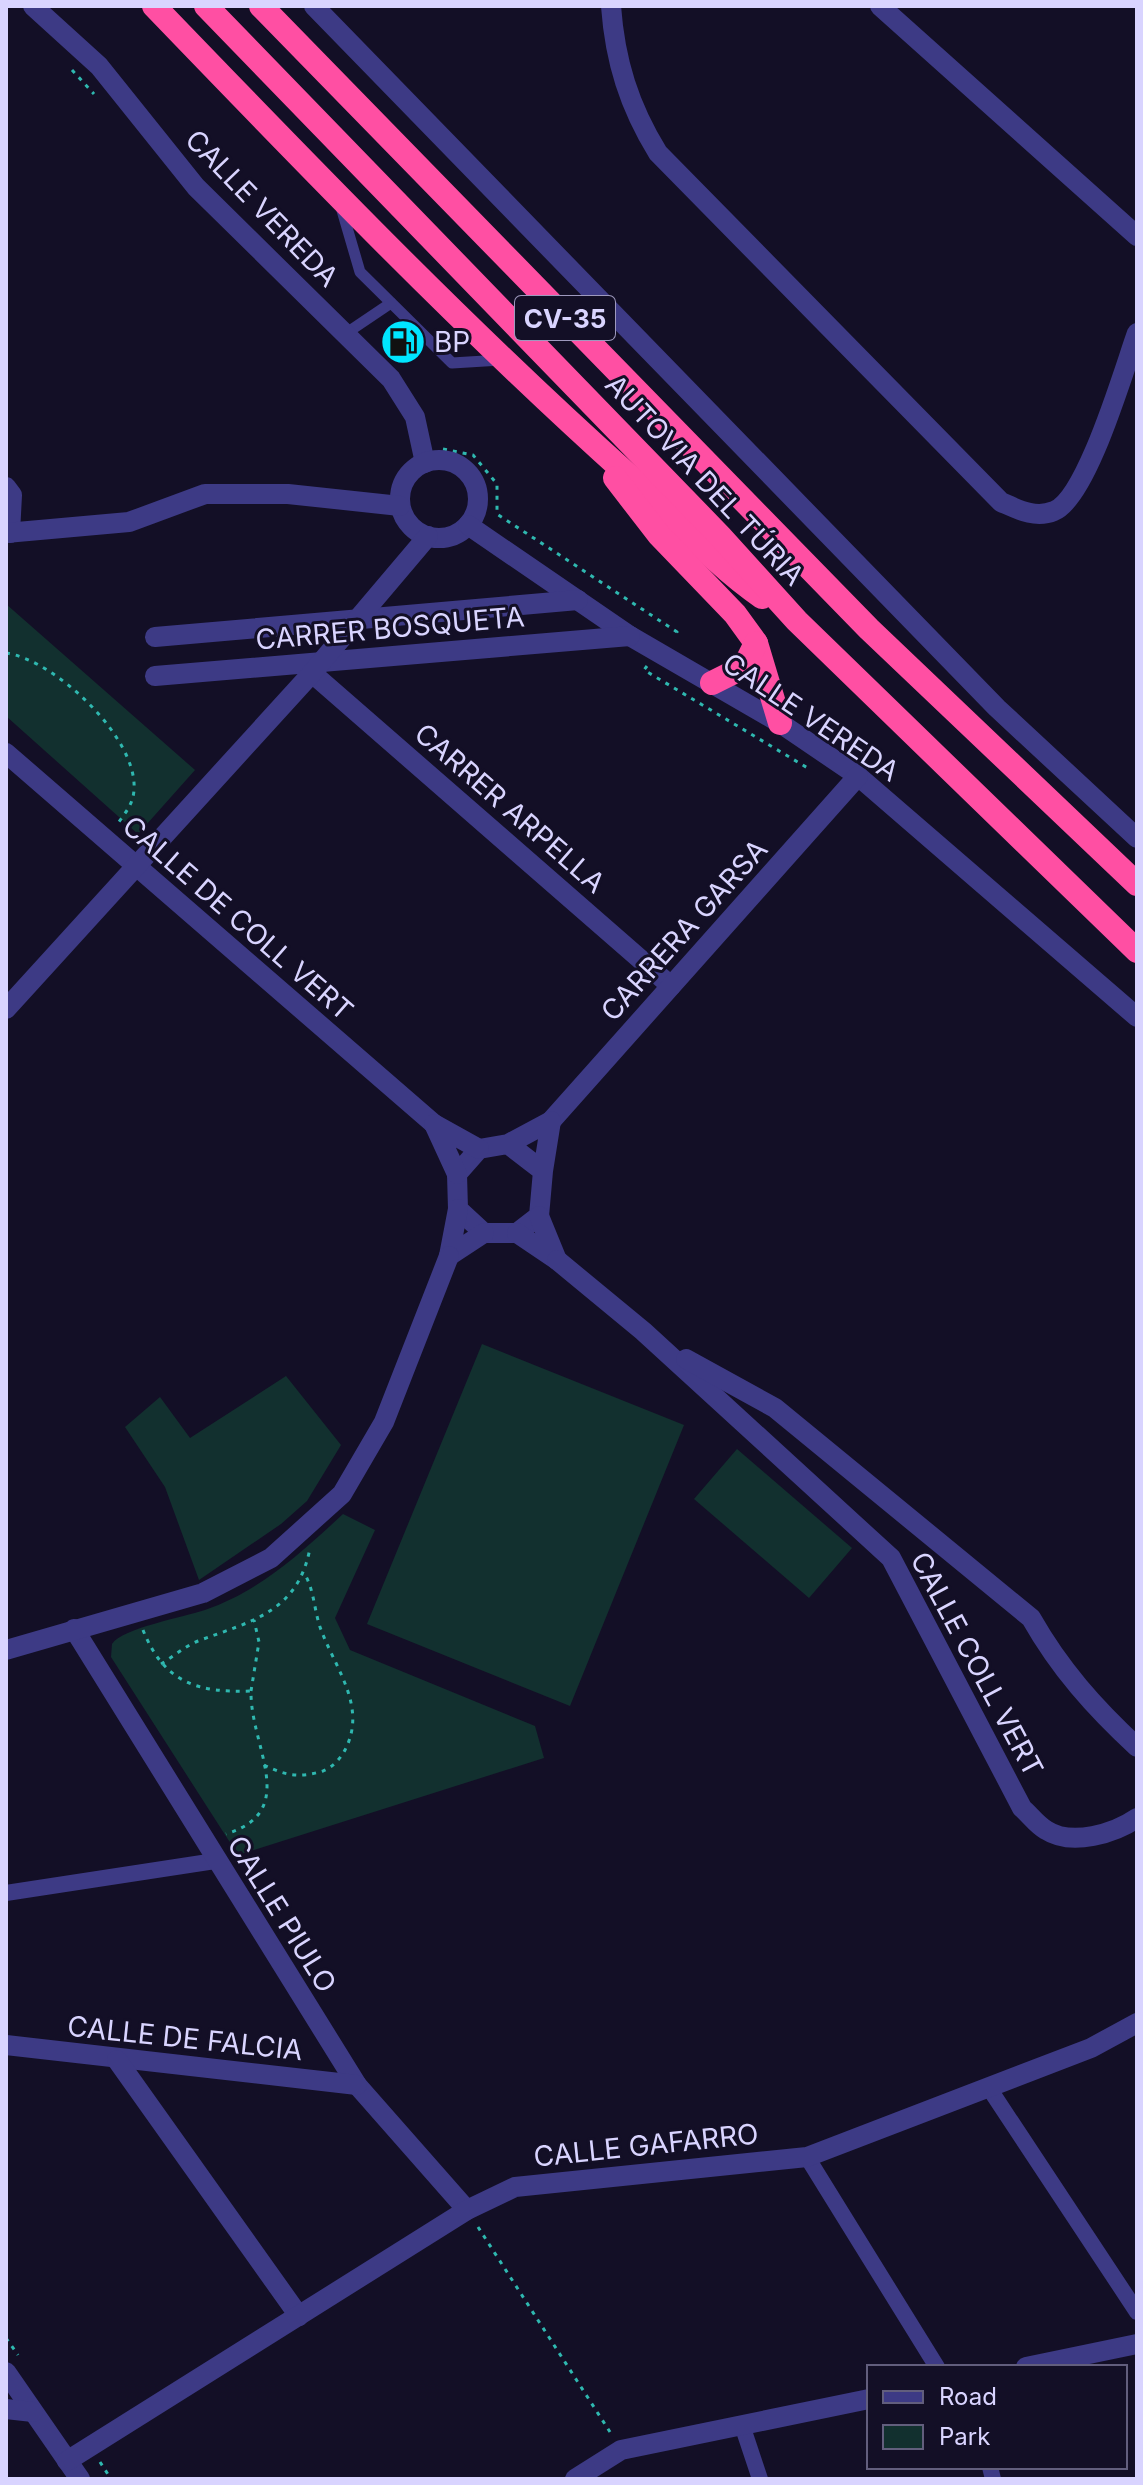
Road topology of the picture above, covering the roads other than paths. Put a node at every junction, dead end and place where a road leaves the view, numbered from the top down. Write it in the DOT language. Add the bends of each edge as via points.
graph roads {
  1 [pos="33,6"];
  2 [pos="154,6"];
  3 [pos="206,6"];
  4 [pos="261,6"];
  5 [pos="314,6"];
  6 [pos="611,6"];
  7 [pos="880,6"];
  8 [pos="339,198"];
  9 [pos="1137,236"];
  10 [pos="391,303"];
  11 [pos="1137,333"];
  12 [pos="345,334"];
  13 [pos="507,360"];
  14 [pos="574,426"];
  15 [pos="425,463"];
  16 [pos="6,487"];
  17 [pos="400,506"];
  18 [pos="468,525"];
  19 [pos="8,533"];
  20 [pos="428,536"];
  21 [pos="578,600"];
  22 [pos="357,619"];
  23 [pos="797,621"];
  24 [pos="630,636"];
  25 [pos="155,637"];
  26 [pos="756,643"];
  27 [pos="317,667"];
  28 [pos="155,676"];
  29 [pos="712,683"];
  30 [pos="780,723"];
  31 [pos="6,753"];
  32 [pos="858,776"];
  33 [pos="1137,838"];
  34 [pos="137,868"];
  35 [pos="1137,884"];
  36 [pos="1137,951"];
  37 [pos="671,986"];
  38 [pos="6,1009"];
  39 [pos="1137,1017"];
  40 [pos="551,1121"];
  41 [pos="434,1124"];
  42 [pos="508,1144"];
  43 [pos="479,1149"];
  44 [pos="543,1171"];
  45 [pos="457,1174"];
  46 [pos="458,1209"];
  47 [pos="539,1216"];
  48 [pos="484,1233"];
  49 [pos="517,1233"];
  50 [pos="449,1256"];
  51 [pos="557,1260"];
  52 [pos="643,1331"];
  53 [pos="74,1629"];
  54 [pos="6,1650"];
  55 [pos="1137,1747"];
  56 [pos="1137,1818"];
  57 [pos="215,1861"];
  58 [pos="6,1893"];
  59 [pos="1137,2023"];
  60 [pos="6,2045"];
  61 [pos="117,2060"];
  62 [pos="357,2085"];
  63 [pos="989,2088"];
  64 [pos="807,2157"];
  65 [pos="467,2210"];
  66 [pos="1137,2312"];
  67 [pos="299,2316"];
  68 [pos="1137,2344"];
  69 [pos="936,2365"];
  70 [pos="1036,2365"];
  71 [pos="6,2372"];
  72 [pos="867,2399"];
  73 [pos="6,2409"];
  74 [pos="33,2412"];
  75 [pos="742,2425"];
  76 [pos="67,2461"];
  77 [pos="80,2479"];
  78 [pos="575,2479"];
  79 [pos="760,2479"];
  1 -- 12 [label="street, CALLE VEREDA" via="99,66 196,187"];
  2 -- 8 [label="highway"];
  3 -- 23 [label="highway, AUTOVIA DEL TÚRIA / CV-35"];
  4 -- 35 [label="highway, AUTOVIA DEL TÚRIA / CV-35" via="869,629"];
  5 -- 33 [label="street" via="997,708"];
  6 -- 11 [label="street" via="618,60 633,112 658,153 1001,502 1027,514 1054,511 1072,497 1087,471"];
  7 -- 9 [label="street"];
  8 -- 10 [label="lane" via="360,272"];
  8 -- 13 [label="highway"];
  10 -- 12 [label="lane"];
  10 -- 13 [label="lane" via="452,363"];
  12 -- 15 [label="street, CALLE VEREDA" via="391,379 415,417"];
  13 -- 14 [label="highway"];
  14 -- 23 [label="highway" via="730,575"];
  14 -- 26 [label="highway" via="659,535"];
  15 -- 17 [label="street" via="405,480"];
  15 -- 18 [label="street" via="451,462 471,477 478,502"];
  16 -- 19 [label="street" via="12,495"];
  17 -- 19 [label="street" via="288,494 205,494 129,522"];
  17 -- 20 [label="street" via="410,525"];
  18 -- 20 [label="street" via="449,536"];
  18 -- 21 [label="street, CALLE VEREDA"];
  20 -- 22 [label="street"];
  21 -- 22 [label="street, CARRER BOSQUETA"];
  21 -- 24 [label="street, CALLE VEREDA"];
  22 -- 25 [label="street, CARRER BOSQUETA"];
  22 -- 27 [label="street"];
  23 -- 36 [label="highway, AUTOVIA DEL TÚRIA / CV-35"];
  24 -- 27 [label="street, CARRER BOSQUETA"];
  24 -- 29 [label="street, CALLE VEREDA"];
  26 -- 29 [label="highway" via="744,667"];
  26 -- 30 [label="highway"];
  27 -- 28 [label="street, CARRER BOSQUETA"];
  27 -- 34 [label="street"];
  27 -- 37 [label="street, CARRER ARPELLA"];
  29 -- 30 [label="street, CALLE VEREDA"];
  30 -- 32 [label="street, CALLE VEREDA"];
  31 -- 34 [label="street, CALLE DE COLL VERT"];
  32 -- 37 [label="street, CARRERA GARSA"];
  32 -- 39 [label="street, CALLE VEREDA"];
  34 -- 38 [label="street"];
  34 -- 41 [label="street, CALLE DE COLL VERT"];
  37 -- 40 [label="street, CARRERA GARSA"];
  40 -- 42 [label="street, CARRERA GARSA"];
  40 -- 44 [label="street"];
  41 -- 43 [label="street, CALLE DE COLL VERT"];
  41 -- 45 [label="street, CALLE DE COLL VERT"];
  42 -- 43 [label="street"];
  42 -- 44 [label="street"];
  43 -- 45 [label="street"];
  44 -- 47 [label="street"];
  45 -- 46 [label="street"];
  46 -- 48 [label="street"];
  46 -- 50 [label="street"];
  47 -- 49 [label="street"];
  47 -- 51 [label="street, CALLE COLL VERT"];
  48 -- 49 [label="street"];
  48 -- 50 [label="street"];
  49 -- 51 [label="street, CALLE COLL VERT"];
  50 -- 53 [label="street" via="384,1422 342,1494 271,1558 203,1593"];
  51 -- 52 [label="street, CALLE COLL VERT"];
  52 -- 55 [label="street, CALLE COLL VERT" via="775,1408 1031,1618 1055,1660 1095,1709"];
  52 -- 56 [label="street, CALLE COLL VERT" via="891,1558 1022,1808 1048,1832 1075,1837 1117,1832"];
  53 -- 54 [label="street"];
  53 -- 57 [label="street, CALLE PIULO"];
  57 -- 58 [label="street"];
  57 -- 62 [label="street, CALLE PIULO"];
  59 -- 63 [label="street, CALLE GAFARRO" via="1091,2048"];
  60 -- 61 [label="street, CALLE DE FALCIA"];
  61 -- 62 [label="street, CALLE DE FALCIA"];
  61 -- 67 [label="street"];
  62 -- 65 [label="street, CALLE PIULO"];
  63 -- 64 [label="street, CALLE GAFARRO"];
  63 -- 66 [label="street"];
  64 -- 65 [label="street, CALLE GAFARRO" via="515,2187"];
  64 -- 69 [label="street"];
  65 -- 67 [label="street, CALLE GAFARRO"];
  67 -- 76 [label="street, CALLE GAFARRO"];
  68 -- 70 [label="street"];
  71 -- 74 [label="street"];
  72 -- 75 [label="street"];
  73 -- 74 [label="street"];
  74 -- 76 [label="street"];
  75 -- 78 [label="street" via="621,2450"];
  75 -- 79 [label="street"];
  76 -- 77 [label="street"];
}
